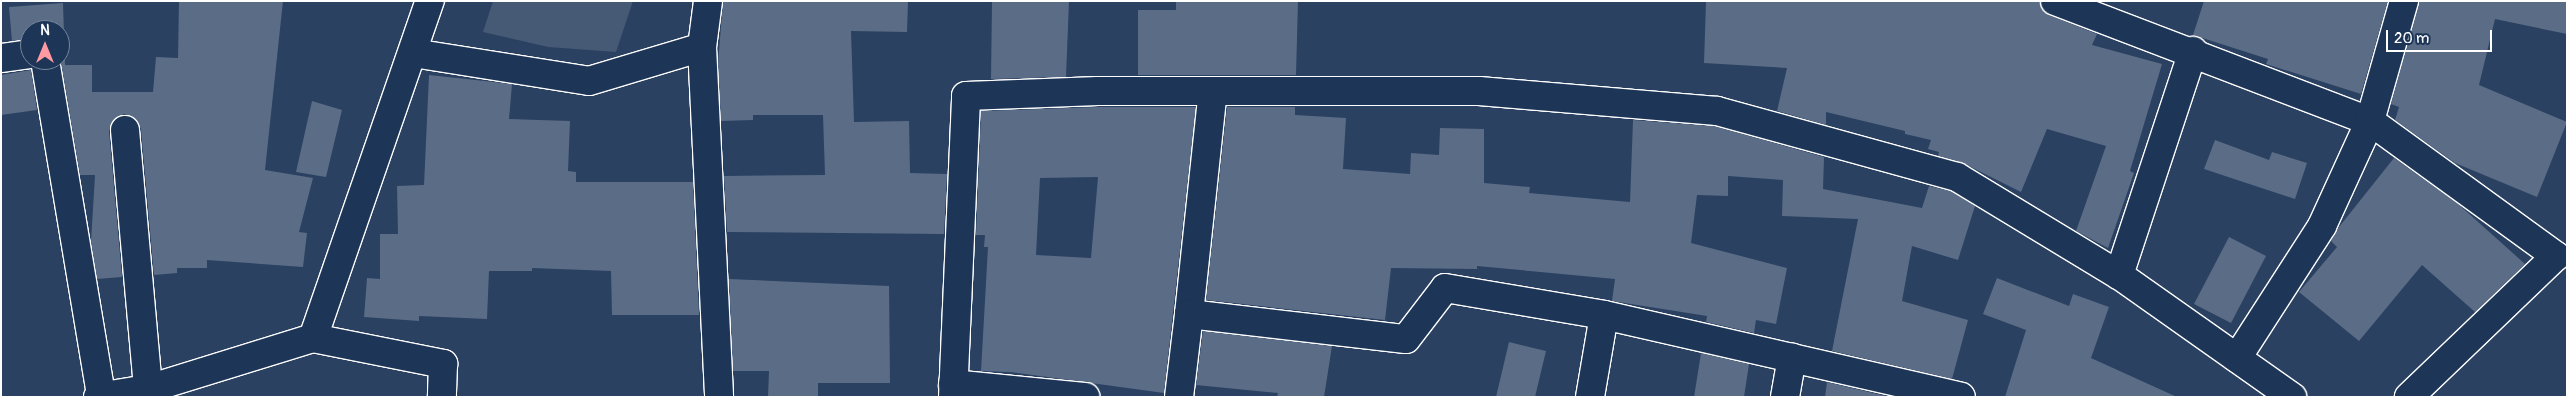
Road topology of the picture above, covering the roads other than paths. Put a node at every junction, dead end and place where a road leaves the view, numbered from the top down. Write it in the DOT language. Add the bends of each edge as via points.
graph roads {
  1 [pos="430,1"];
  2 [pos="708,1"];
  3 [pos="2054,1"];
  4 [pos="2404,1"];
  5 [pos="702,46"];
  6 [pos="2193,51"];
  7 [pos="413,53"];
  8 [pos="20,55"];
  9 [pos="1,58"];
  10 [pos="47,70"];
  11 [pos="1213,91"];
  12 [pos="2370,121"];
  13 [pos="125,130"];
  14 [pos="2119,276"];
  15 [pos="1189,314"];
  16 [pos="1604,315"];
  17 [pos="314,338"];
  18 [pos="1792,358"];
  19 [pos="2237,358"];
  20 [pos="148,389"];
  21 [pos="953,390"];
  22 [pos="100,397"];
  23 [pos="442,397"];
  24 [pos="719,397"];
  25 [pos="1085,397"];
  26 [pos="1180,397"];
  27 [pos="1590,397"];
  28 [pos="1785,397"];
  29 [pos="1961,397"];
  30 [pos="2292,397"];
  31 [pos="2410,397"];
  1 -- 7 [label="street"];
  2 -- 5 [label="street"];
  3 -- 6 [label="street"];
  4 -- 12 [label="street"];
  5 -- 7 [label="street" via="589,81"];
  5 -- 24 [label="street"];
  6 -- 12 [label="street"];
  6 -- 14 [label="street"];
  7 -- 17 [label="street"];
  8 -- 9 [label="street"];
  10 -- 22 [label="street"];
  11 -- 14 [label="street" via="1479,91 1717,110 1957,178"];
  11 -- 15 [label="street"];
  11 -- 21 [label="street" via="966,96"];
  12 -- 19 [label="street" via="2322,226"];
  12 -- 31 [label="street" via="2556,256"];
  13 -- 20 [label="street"];
  14 -- 19 [label="street"];
  15 -- 16 [label="street" via="1406,340 1445,288"];
  15 -- 26 [label="street"];
  16 -- 18 [label="street"];
  16 -- 27 [label="street"];
  17 -- 20 [label="street"];
  17 -- 23 [label="street" via="443,364"];
  18 -- 28 [label="street"];
  18 -- 29 [label="street"];
  19 -- 30 [label="street"];
  20 -- 22 [label="street"];
  21 -- 25 [label="street"];
}
